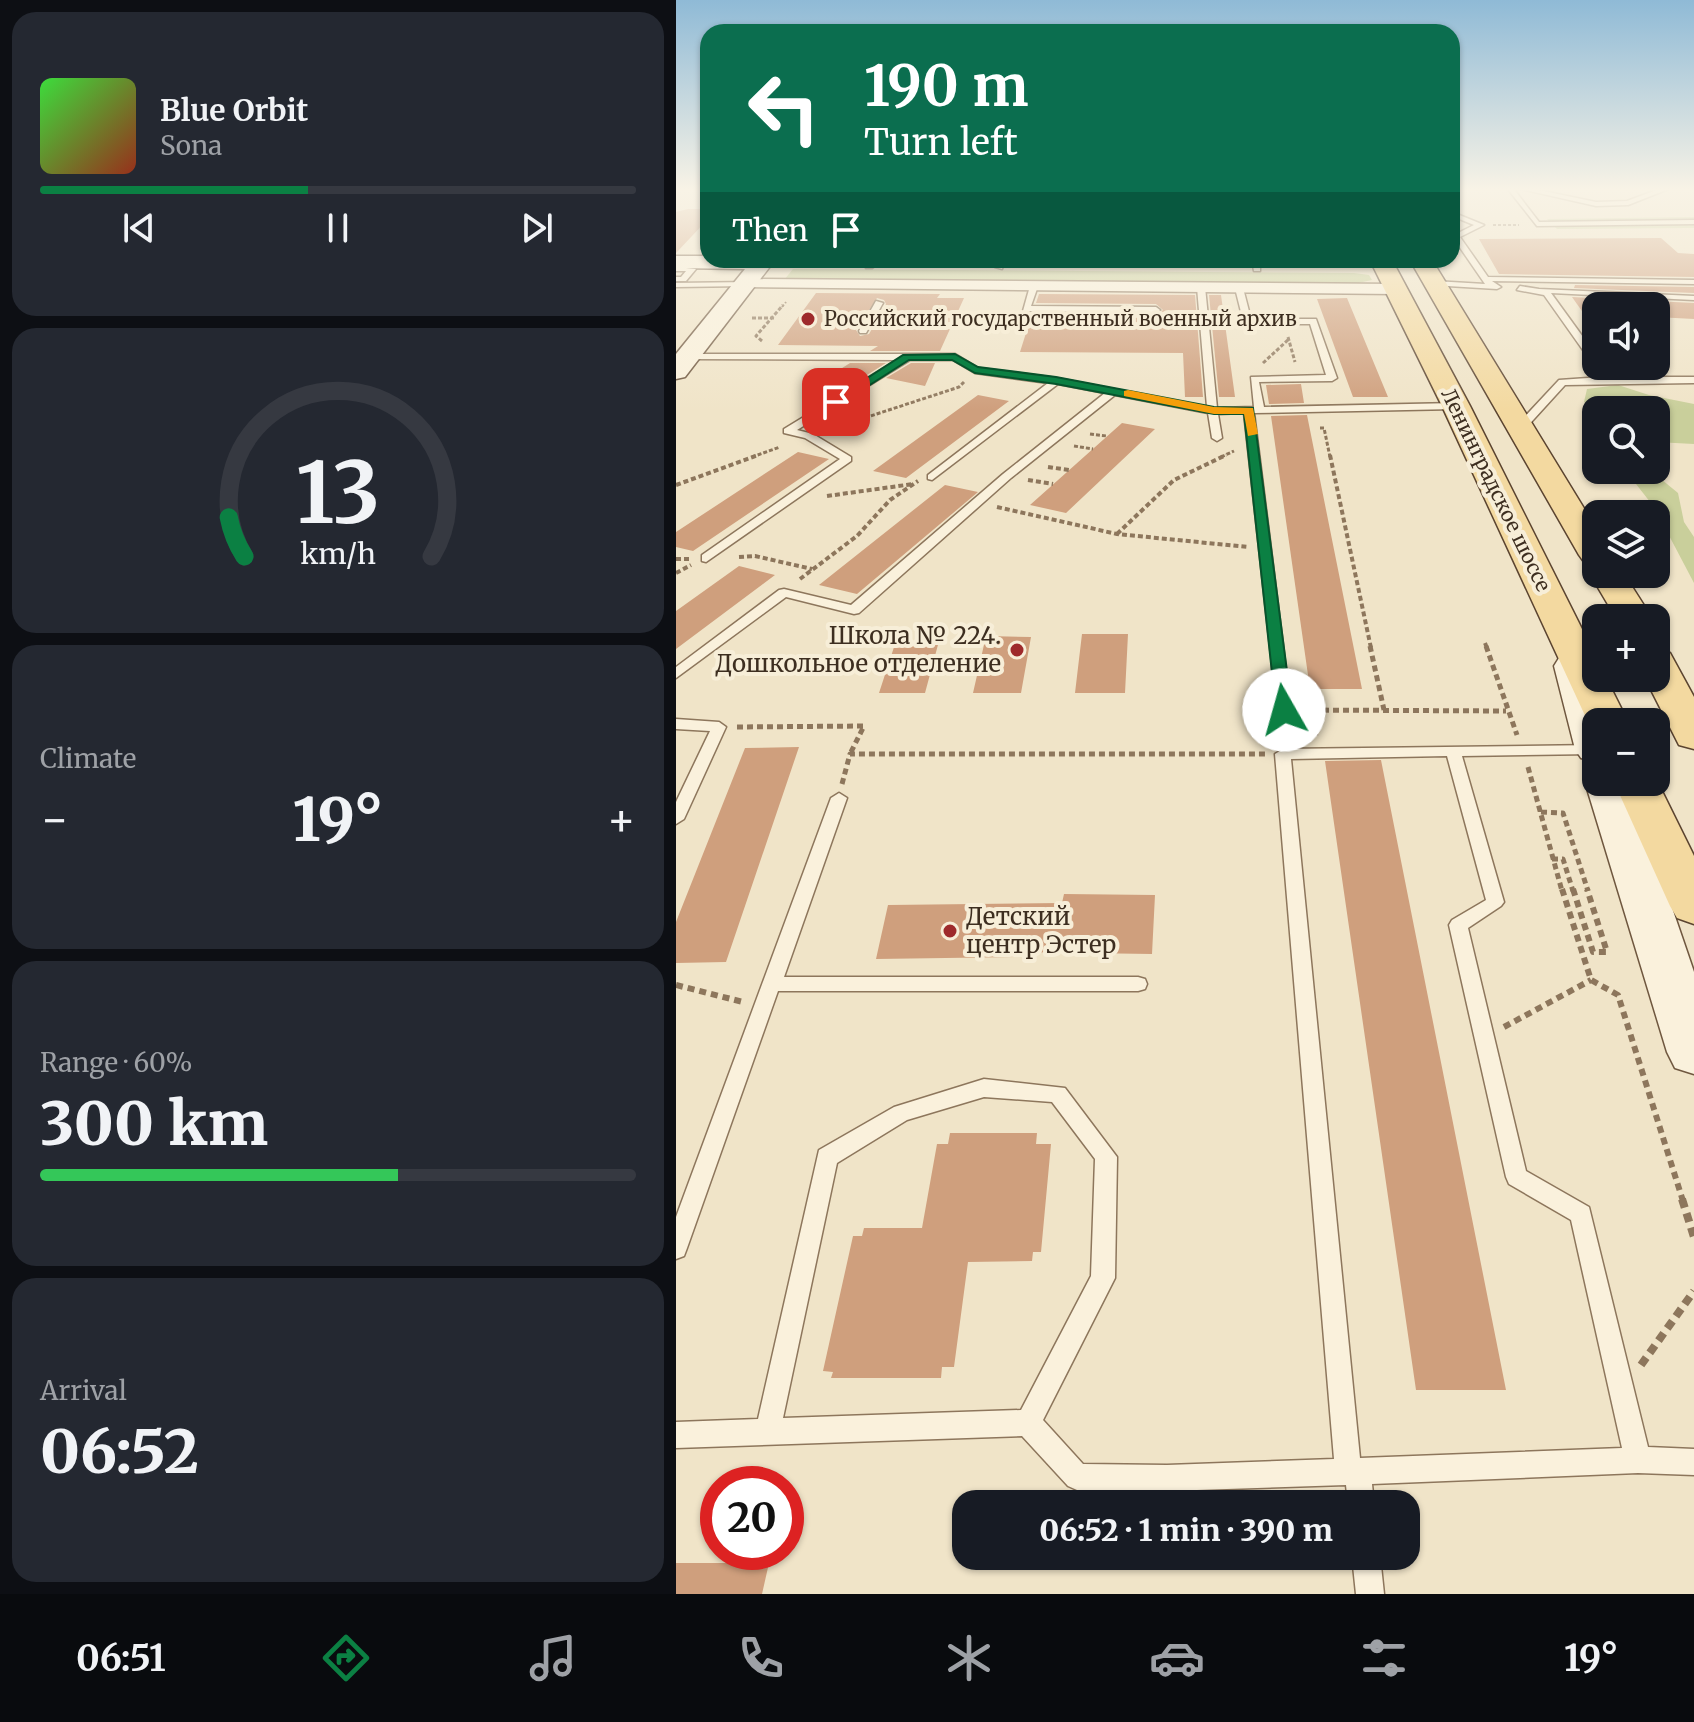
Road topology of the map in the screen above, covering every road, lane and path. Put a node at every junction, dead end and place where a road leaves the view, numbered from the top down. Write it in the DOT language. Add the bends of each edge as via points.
graph roads {
  1 [pos="1474,262"];
  2 [pos="766,268"];
  3 [pos="676,269"];
  4 [pos="1428,271"];
  5 [pos="1384,272"];
  6 [pos="676,282"];
  7 [pos="1694,282"];
  8 [pos="1488,283"];
  9 [pos="747,284"];
  10 [pos="1034,286"];
  11 [pos="1201,287"];
  12 [pos="1239,288"];
  13 [pos="1538,290"];
  14 [pos="1694,298"];
  15 [pos="794,299"];
  16 [pos="879,303"];
  17 [pos="1156,310"];
  18 [pos="752,318"];
  19 [pos="770,318"];
  20 [pos="776,318"];
  21 [pos="1284,321"];
  22 [pos="863,331"];
  23 [pos="756,336"];
  24 [pos="1289,339"];
  25 [pos="1582,342"];
  26 [pos="907,357"];
  27 [pos="680,365"];
  28 [pos="1300,378"];
  29 [pos="1254,379"];
  30 [pos="1609,380"];
  31 [pos="1670,380"];
  32 [pos="1694,380"];
  33 [pos="1056,381"];
  34 [pos="1114,391"];
  35 [pos="1456,406"];
  36 [pos="1298,409"];
  37 [pos="1255,410"];
  38 [pos="1214,411"];
  39 [pos="1520,428"];
  40 [pos="1217,438"];
  41 [pos="1253,442"];
  42 [pos="932,477"];
  43 [pos="914,484"];
  44 [pos="787,502"];
  45 [pos="977,503"];
  46 [pos="1582,532"];
  47 [pos="1117,534"];
  48 [pos="1265,549"];
  49 [pos="706,558"];
  50 [pos="813,569"];
  51 [pos="784,593"];
  52 [pos="1561,622"];
  53 [pos="1485,643"];
  54 [pos="676,674"];
  55 [pos="1670,675"];
  56 [pos="1670,689"];
  57 [pos="1585,708"];
  58 [pos="1601,708"];
  59 [pos="1284,710"];
  60 [pos="1384,710"];
  61 [pos="1506,711"];
  62 [pos="1694,712"];
  63 [pos="676,724"];
  64 [pos="719,727"];
  65 [pos="1694,736"];
  66 [pos="1582,749"];
  67 [pos="1523,750"];
  68 [pos="1453,751"];
  69 [pos="850,754"];
  70 [pos="1283,754"];
  71 [pos="1612,796"];
  72 [pos="1643,796"];
  73 [pos="839,798"];
  74 [pos="1541,812"];
  75 [pos="676,819"];
  76 [pos="1552,859"];
  77 [pos="1694,906"];
  78 [pos="1591,980"];
  79 [pos="772,984"];
  80 [pos="1138,984"];
  81 [pos="676,985"];
  82 [pos="763,1007"];
  83 [pos="1484,1038"];
  84 [pos="1694,1052"];
  85 [pos="1694,1237"];
  86 [pos="676,1248"];
  87 [pos="1694,1291"];
  88 [pos="1621,1392"];
  89 [pos="1028,1423"];
  90 [pos="768,1431"];
  91 [pos="676,1435"];
  92 [pos="1638,1460"];
  93 [pos="1694,1462"];
  94 [pos="1352,1471"];
  95 [pos="1357,1490"];
  96 [pos="1367,1570"];
  97 [pos="1370,1594"];
  1 -- 8 [label="lane"];
  2 -- 9 [label="main road"];
  3 -- 6 [label="lane" via="692,269"];
  4 -- 8 [label="lane"];
  4 -- 39 [label="main road, Ленинградское шоссе"];
  5 -- 12 [label="street"];
  5 -- 35 [label="main road, Ленинградское шоссе"];
  6 -- 9 [label="lane"];
  7 -- 8 [label="lane"];
  8 -- 13 [label="lane"];
  9 -- 10 [label="street" via="888,289"];
  9 -- 27 [label="main road"];
  10 -- 11 [label="street"];
  10 -- 17 [label="lane" via="1026,309"];
  11 -- 12 [label="street"];
  11 -- 38 [label="lane"];
  12 -- 21 [label="lane" via="1247,322"];
  13 -- 14 [label="lane"];
  13 -- 25 [label="lane" via="1547,293"];
  15 -- 19 [label="path" via="782,303"];
  16 -- 22 [label="lane"];
  18 -- 19 [label="path"];
  19 -- 20 [label="path"];
  19 -- 23 [label="path"];
  21 -- 24 [label="path"];
  21 -- 28 [label="lane" via="1313,321 1332,378"];
  24 -- 28 [label="path"];
  24 -- 29 [label="path" via="1252,374"];
  26 -- 27 [label="lane"];
  26 -- 33 [label="lane" via="955,357 975,370"];
  26 -- 44 [label="lane" via="788,431 809,436 847,459"];
  28 -- 29 [label="lane"];
  29 -- 37 [label="lane"];
  30 -- 39 [label="lane" via="1562,382"];
  31 -- 32 [label="lane"];
  33 -- 34 [label="lane"];
  33 -- 42 [label="lane"];
  34 -- 38 [label="lane"];
  34 -- 45 [label="lane"];
  35 -- 36 [label="lane"];
  35 -- 52 [label="main road, Ленинградское шоссе"];
  36 -- 37 [label="lane"];
  36 -- 60 [label="path" via="1303,428 1324,428"];
  37 -- 38 [label="lane"];
  37 -- 41 [label="lane"];
  38 -- 40 [label="lane"];
  39 -- 46 [label="main road, Ленинградское шоссе"];
  41 -- 47 [label="path" via="1174,480"];
  41 -- 48 [label="lane"];
  42 -- 43 [label="path"];
  43 -- 44 [label="path"];
  43 -- 50 [label="path"];
  44 -- 49 [label="lane"];
  45 -- 47 [label="path"];
  45 -- 51 [label="lane" via="854,610"];
  47 -- 48 [label="path"];
  48 -- 59 [label="lane"];
  49 -- 50 [label="path" via="755,556"];
  50 -- 51 [label="path"];
  51 -- 54 [label="lane"];
  52 -- 57 [label="main road"];
  52 -- 58 [label="main road, Ленинградское шоссе"];
  53 -- 61 [label="path"];
  55 -- 62 [label="main road"];
  56 -- 65 [label="main road"];
  59 -- 60 [label="path"];
  60 -- 61 [label="path"];
  61 -- 67 [label="path"];
  63 -- 64 [label="lane"];
  64 -- 69 [label="path" via="864,726"];
  64 -- 75 [label="lane"];
  66 -- 67 [label="lane"];
  67 -- 68 [label="lane"];
  67 -- 74 [label="path"];
  68 -- 70 [label="lane"];
  68 -- 83 [label="lane" via="1495,902 1458,925"];
  69 -- 70 [label="path"];
  69 -- 73 [label="path"];
  70 -- 94 [label="lane"];
  71 -- 84 [label="main road"];
  72 -- 77 [label="main road"];
  73 -- 79 [label="lane"];
  74 -- 76 [label="path"];
  74 -- 76 [label="path" via="1563,813 1607,952 1593,952 1563,859"];
  76 -- 78 [label="path"];
  78 -- 83 [label="path"];
  78 -- 85 [label="path" via="1618,995"];
  79 -- 80 [label="lane"];
  79 -- 82 [label="lane"];
  81 -- 82 [label="path"];
  82 -- 86 [label="lane"];
  83 -- 88 [label="lane" via="1517,1177 1581,1214"];
  87 -- 88 [label="path"];
  88 -- 92 [label="lane"];
  89 -- 90 [label="lane"];
  89 -- 90 [label="lane" via="1103,1278 1106,1157 1058,1094 984,1088 901,1113 827,1157"];
  89 -- 94 [label="lane" via="1077,1477"];
  90 -- 91 [label="lane"];
  92 -- 93 [label="lane"];
  92 -- 94 [label="lane"];
  94 -- 95 [label="lane"];
  96 -- 97 [label="lane"];
}
